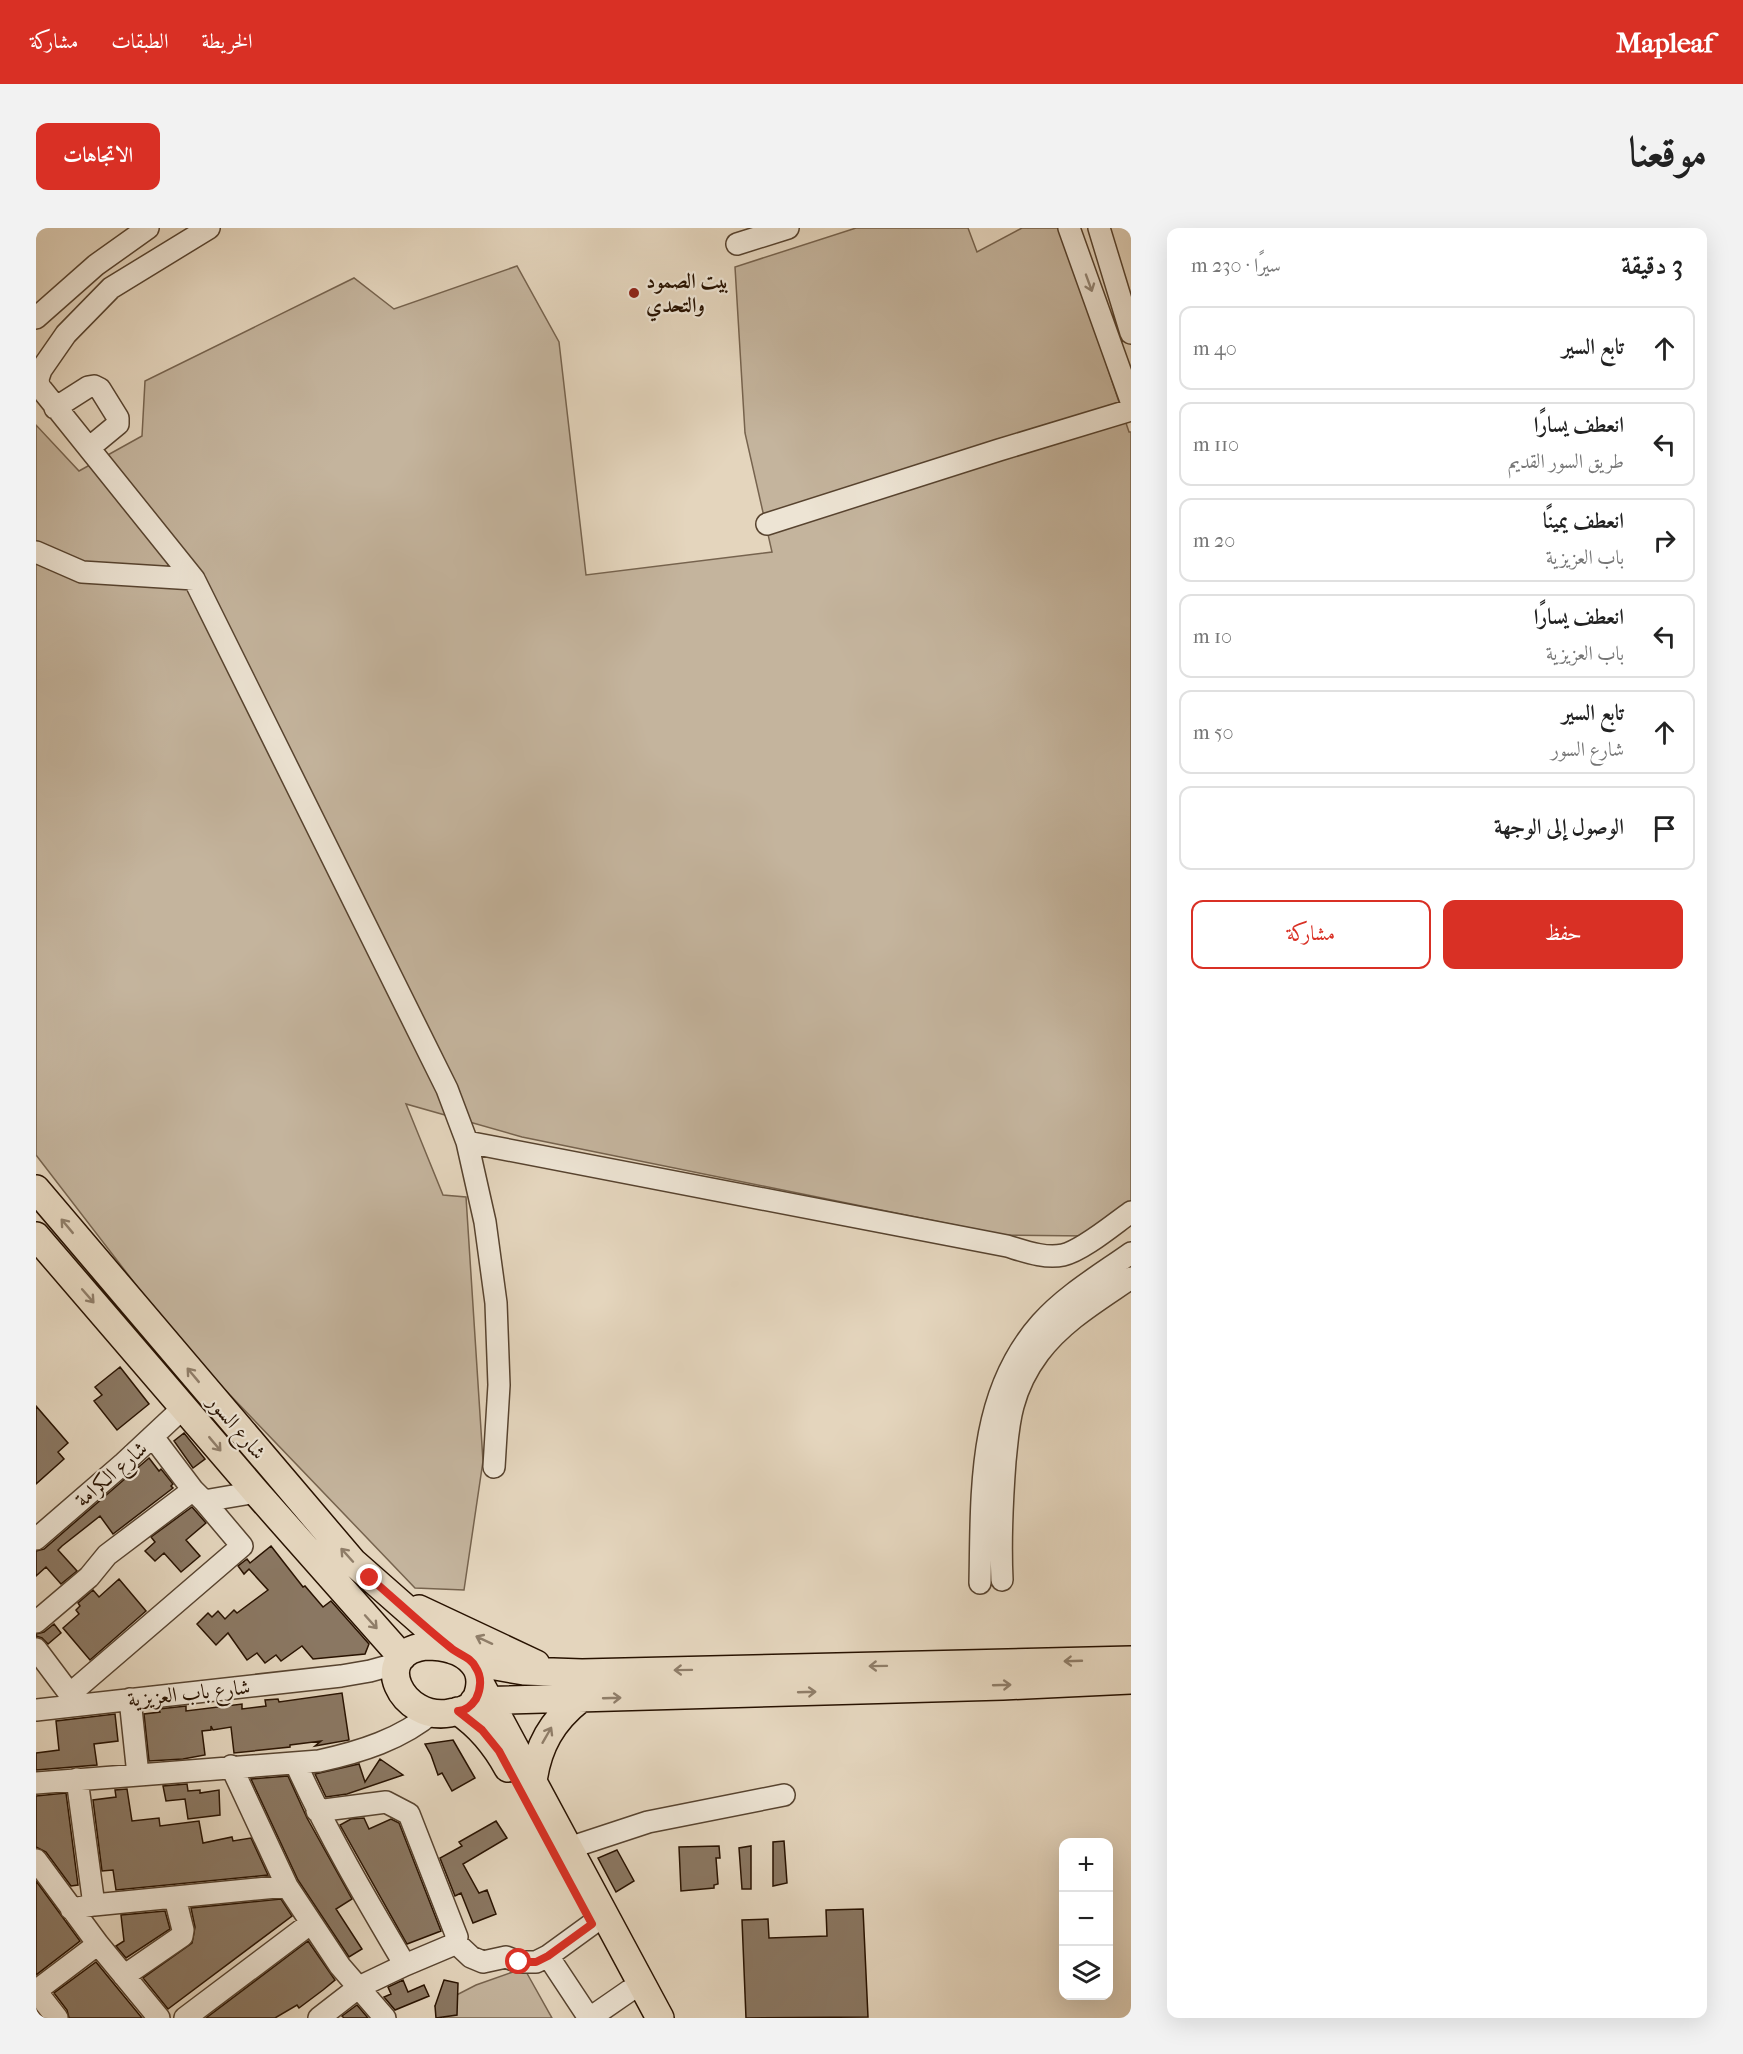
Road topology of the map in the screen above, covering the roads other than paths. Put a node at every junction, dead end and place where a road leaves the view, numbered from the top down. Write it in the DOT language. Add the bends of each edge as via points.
graph roads {
  1 [pos="148,228"];
  2 [pos="209,228"];
  3 [pos="788,228"];
  4 [pos="1069,228"];
  5 [pos="1099,228"];
  6 [pos="737,244"];
  7 [pos="36,318"];
  8 [pos="1131,333"];
  9 [pos="1131,401"];
  10 [pos="55,408"];
  11 [pos="1131,410"];
  12 [pos="89,448"];
  13 [pos="767,524"];
  14 [pos="36,552"];
  15 [pos="194,579"];
  16 [pos="467,1142"];
  17 [pos="36,1189"];
  18 [pos="1131,1212"];
  19 [pos="36,1236"];
  20 [pos="1131,1253"];
  21 [pos="1131,1278"];
  22 [pos="1033,1347"];
  23 [pos="184,1407"];
  24 [pos="153,1437"];
  25 [pos="494,1467"];
  26 [pos="256,1492"];
  27 [pos="198,1495"];
  28 [pos="36,1539"];
  29 [pos="991,1574"];
  30 [pos="392,1597"];
  31 [pos="36,1622"];
  32 [pos="36,1649"];
  33 [pos="400,1660"];
  34 [pos="1131,1660"];
  35 [pos="556,1673"];
  36 [pos="341,1676"];
  37 [pos="1131,1680"];
  38 [pos="466,1689"];
  39 [pos="399,1690"];
  40 [pos="74,1699"];
  41 [pos="580,1699"];
  42 [pos="130,1700"];
  43 [pos="36,1710"];
  44 [pos="296,1764"];
  45 [pos="231,1766"];
  46 [pos="138,1775"];
  47 [pos="77,1779"];
  48 [pos="533,1781"];
  49 [pos="36,1783"];
  50 [pos="784,1795"];
  51 [pos="317,1811"];
  52 [pos="569,1848"];
  53 [pos="36,1860"];
  54 [pos="287,1886"];
  55 [pos="175,1898"];
  56 [pos="94,1905"];
  57 [pos="71,1909"];
  58 [pos="311,1923"];
  59 [pos="592,1924"];
  60 [pos="455,1942"];
  61 [pos="98,1944"];
  62 [pos="548,1956"];
  63 [pos="405,1965"];
  64 [pos="124,1976"];
  65 [pos="359,1987"];
  66 [pos="629,1990"];
  67 [pos="36,1991"];
  68 [pos="57,2018"];
  69 [pos="159,2018"];
  70 [pos="185,2018"];
  71 [pos="319,2018"];
  72 [pos="385,2018"];
  73 [pos="590,2018"];
  74 [pos="645,2018"];
  75 [pos="660,2018"];
  1 -- 7 [label="street" via="96,265"];
  2 -- 10 [label="street" via="111,288 66,334 38,379 39,387"];
  3 -- 6 [label="street"];
  4 -- 9 [label="street, one-way"];
  5 -- 8 [label="street"];
  10 -- 12 [label="street"];
  10 -- 12 [label="street" via="88,387 100,389 118,424"];
  11 -- 13 [label="street"];
  12 -- 15 [label="street"];
  14 -- 15 [label="street" via="82,572"];
  15 -- 16 [label="street" via="447,1089"];
  16 -- 18 [label="street" via="1044,1256 1063,1255 1080,1248"];
  16 -- 25 [label="street" via="485,1222 496,1303 499,1385"];
  30 -- 17 [label="main road, شارع السور, one-way" via="353,1563"];
  19 -- 23 [label="main road, شارع السور, one-way"];
  20 -- 22 [label="street" via="1059,1305"];
  21 -- 22 [label="street"];
  22 -- 29 [label="street" via="1009,1427"];
  23 -- 24 [label="street, شارع الكرامة"];
  23 -- 26 [label="main road, شارع السور, one-way"];
  24 -- 27 [label="street"];
  24 -- 28 [label="street, شارع الكرامة"];
  26 -- 27 [label="street"];
  26 -- 33 [label="main road, شارع السور, one-way"];
  27 -- 31 [label="street" via="107,1555 89,1577"];
  27 -- 40 [label="street" via="242,1546"];
  35 -- 30 [label="main road, one-way"];
  30 -- 38 [label="main road, شارع السور"];
  32 -- 40 [label="street"];
  33 -- 36 [label="street, شارع باب العزيزية"];
  33 -- 38 [label="main road" via="417,1647 435,1646"];
  33 -- 39 [label="main road" via="396,1680"];
  34 -- 35 [label="main road, one-way"];
  35 -- 38 [label="main road" via="524,1671"];
  36 -- 39 [label="street, شارع باب العزيزية"];
  36 -- 42 [label="street, شارع باب العزيزية"];
  41 -- 37 [label="main road, one-way"];
  38 -- 39 [label="main road" via="411,1703"];
  38 -- 41 [label="main road"];
  38 -- 44 [label="street" via="406,1731 375,1745 343,1756"];
  38 -- 48 [label="main road"];
  38 -- 59 [label="main road" via="482,1730 499,1751"];
  40 -- 42 [label="street, شارع باب العزيزية"];
  40 -- 43 [label="street, شارع باب العزيزية"];
  48 -- 41 [label="main road, one-way" via="537,1757 547,1734"];
  42 -- 46 [label="street"];
  44 -- 45 [label="street"];
  44 -- 51 [label="street"];
  45 -- 46 [label="street"];
  45 -- 54 [label="street"];
  46 -- 47 [label="street"];
  47 -- 49 [label="street"];
  47 -- 56 [label="street"];
  48 -- 52 [label="main road"];
  50 -- 52 [label="street" via="648,1822"];
  51 -- 60 [label="street" via="386,1802 409,1814 454,1926"];
  51 -- 63 [label="street"];
  52 -- 75 [label="main road"];
  53 -- 57 [label="street"];
  54 -- 55 [label="street"];
  54 -- 58 [label="street"];
  55 -- 56 [label="street"];
  55 -- 64 [label="street" via="182,1936"];
  56 -- 57 [label="street"];
  57 -- 61 [label="street"];
  58 -- 65 [label="street"];
  58 -- 70 [label="street"];
  59 -- 62 [label="street"];
  59 -- 66 [label="main road"];
  60 -- 62 [label="street" via="483,1962 506,1957 536,1962"];
  60 -- 63 [label="street"];
  61 -- 64 [label="street"];
  61 -- 67 [label="street"];
  62 -- 73 [label="street"];
  63 -- 65 [label="street"];
  64 -- 69 [label="street"];
  65 -- 71 [label="street"];
  65 -- 72 [label="street"];
  66 -- 73 [label="street"];
  66 -- 74 [label="main road"];
  67 -- 68 [label="street"];
}
